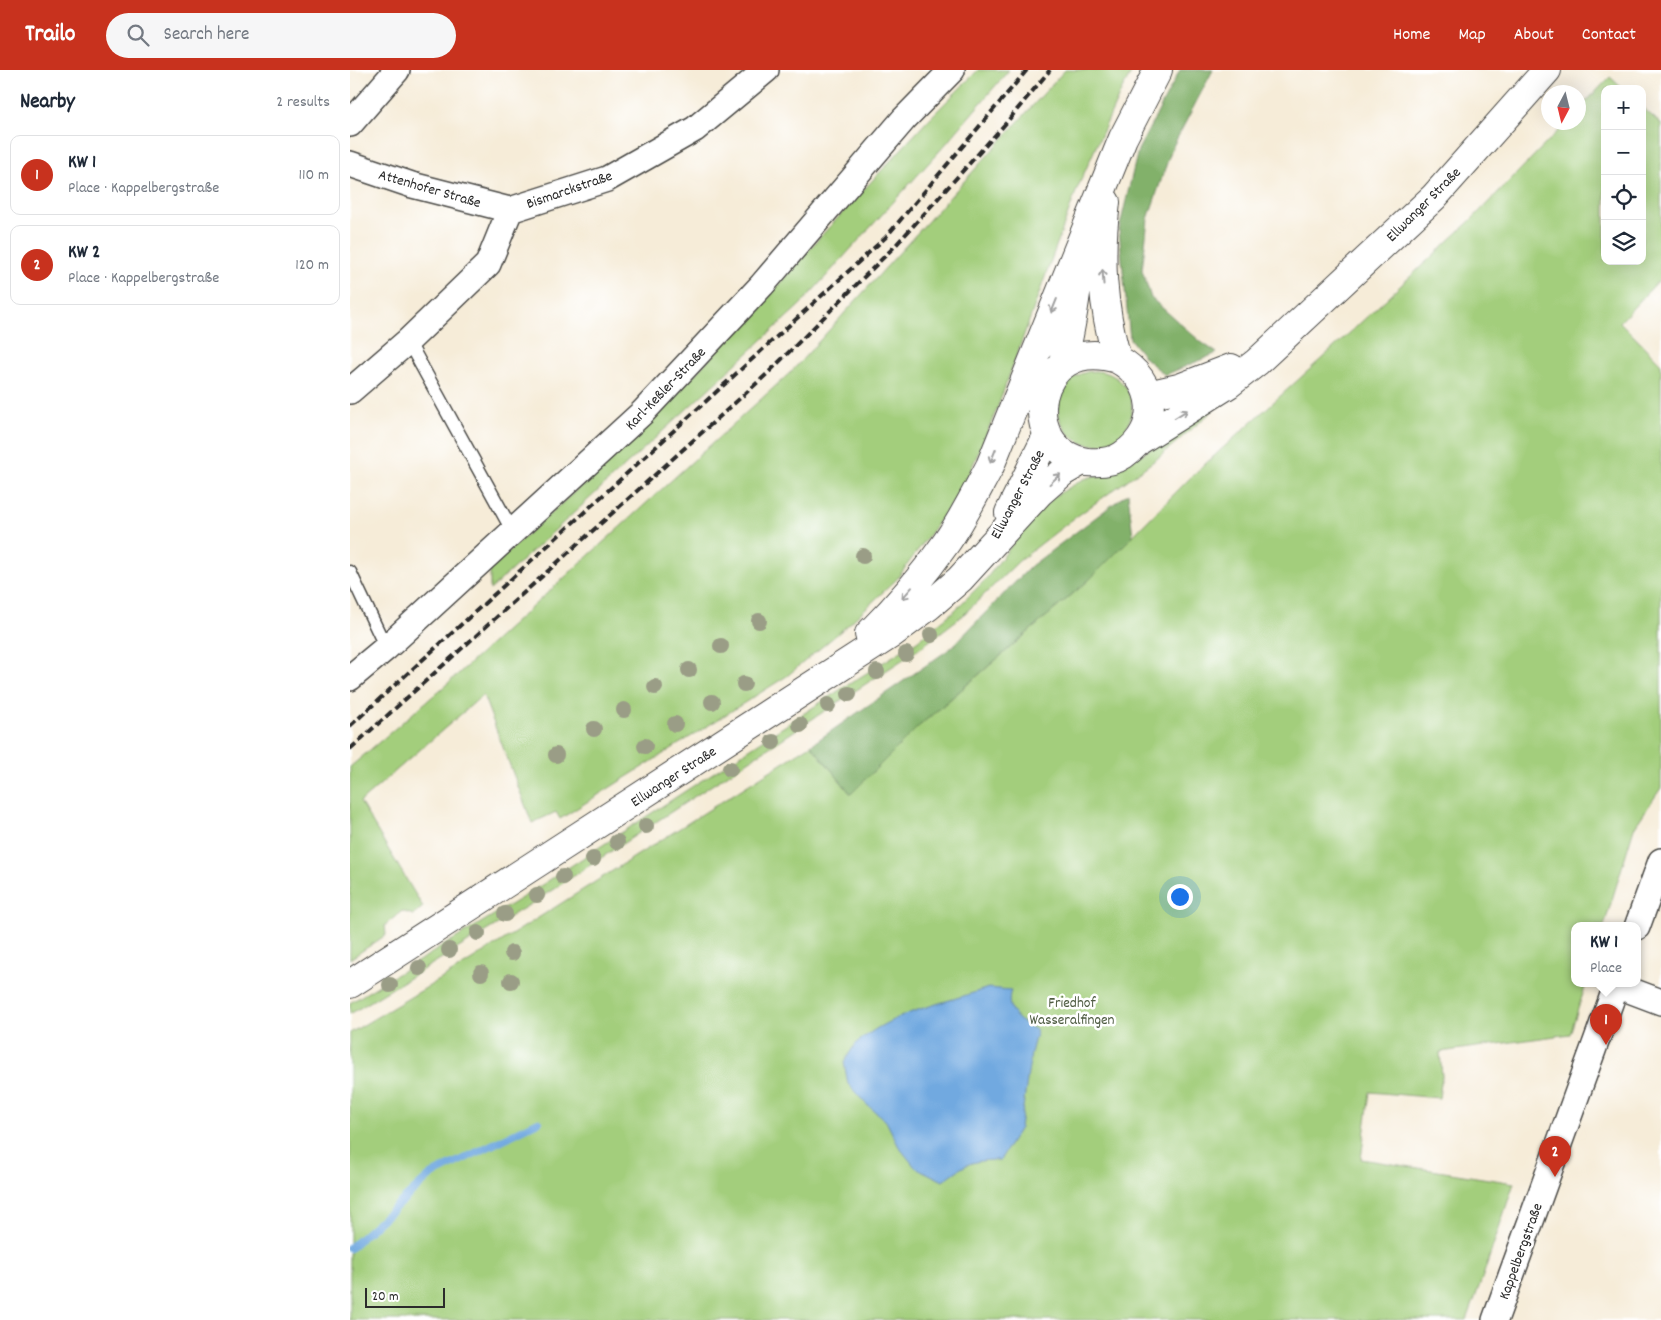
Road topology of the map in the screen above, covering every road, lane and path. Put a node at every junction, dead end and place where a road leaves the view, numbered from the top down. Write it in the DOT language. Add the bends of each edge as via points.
graph roads {
  1 [pos="397,70"];
  2 [pos="766,70"];
  3 [pos="952,70"];
  4 [pos="1158,70"];
  5 [pos="1547,70"];
  6 [pos="350,124"];
  7 [pos="1123,138"];
  8 [pos="350,164"];
  9 [pos="510,210"];
  10 [pos="1086,228"];
  11 [pos="1292,330"];
  12 [pos="408,341"];
  13 [pos="1117,359"];
  14 [pos="1062,366"];
  15 [pos="350,391"];
  16 [pos="1148,395"];
  17 [pos="1048,434"];
  18 [pos="1140,440"];
  19 [pos="1082,461"];
  20 [pos="513,532"];
  21 [pos="985,552"];
  22 [pos="350,572"];
  23 [pos="386,648"];
  24 [pos="350,678"];
  25 [pos="801,693"];
  26 [pos="1661,861"];
  27 [pos="1639,922"];
  28 [pos="350,984"];
  29 [pos="1616,987"];
  30 [pos="1624,987"];
  31 [pos="1661,1002"];
  32 [pos="1495,1320"];
  1 -- 6 [label="street"];
  2 -- 9 [label="street, Bismarckstraße" via="695,129 606,179"];
  3 -- 20 [label="street, Karl-Keßler-Straße" via="904,119 762,286 649,406"];
  4 -- 7 [label="main road"];
  5 -- 11 [label="main road, Ellwanger Straße" via="1434,197"];
  7 -- 10 [label="main road"];
  13 -- 7 [label="main road, one-way" via="1109,328 1102,264 1106,200"];
  8 -- 9 [label="street, Attenhofer Straße" via="412,186"];
  9 -- 12 [label="street, Bismarckstraße" via="488,264"];
  10 -- 14 [label="main road"];
  10 -- 25 [label="main road, one-way" via="990,466 961,520 921,577 892,611"];
  11 -- 16 [label="main road, Ellwanger Straße" via="1232,367 1179,388"];
  18 -- 11 [label="main road, Ellwanger Straße, one-way" via="1229,384"];
  12 -- 15 [label="street, Bismarckstraße"];
  12 -- 20 [label="lane"];
  13 -- 14 [label="main road" via="1088,355"];
  13 -- 16 [label="main road" via="1137,373"];
  14 -- 17 [label="main road" via="1046,386 1042,398 1043,423"];
  16 -- 18 [label="main road" via="1149,418"];
  17 -- 19 [label="main road" via="1068,456"];
  17 -- 21 [label="main road, Ellwanger Straße" via="1025,483"];
  18 -- 19 [label="main road" via="1131,450 1114,459 1095,463"];
  21 -- 19 [label="main road, Ellwanger Straße, one-way" via="1062,472"];
  20 -- 23 [label="street, Karl-Keßler-Straße"];
  21 -- 25 [label="main road, Ellwanger Straße" via="929,606"];
  22 -- 23 [label="lane"];
  23 -- 24 [label="street, Karl-Keßler-Straße"];
  25 -- 28 [label="main road, Ellwanger Straße"];
  26 -- 27 [label="street"];
  29 -- 32 [label="street, Kappelbergstraße"];
  30 -- 31 [label="street"];
}
